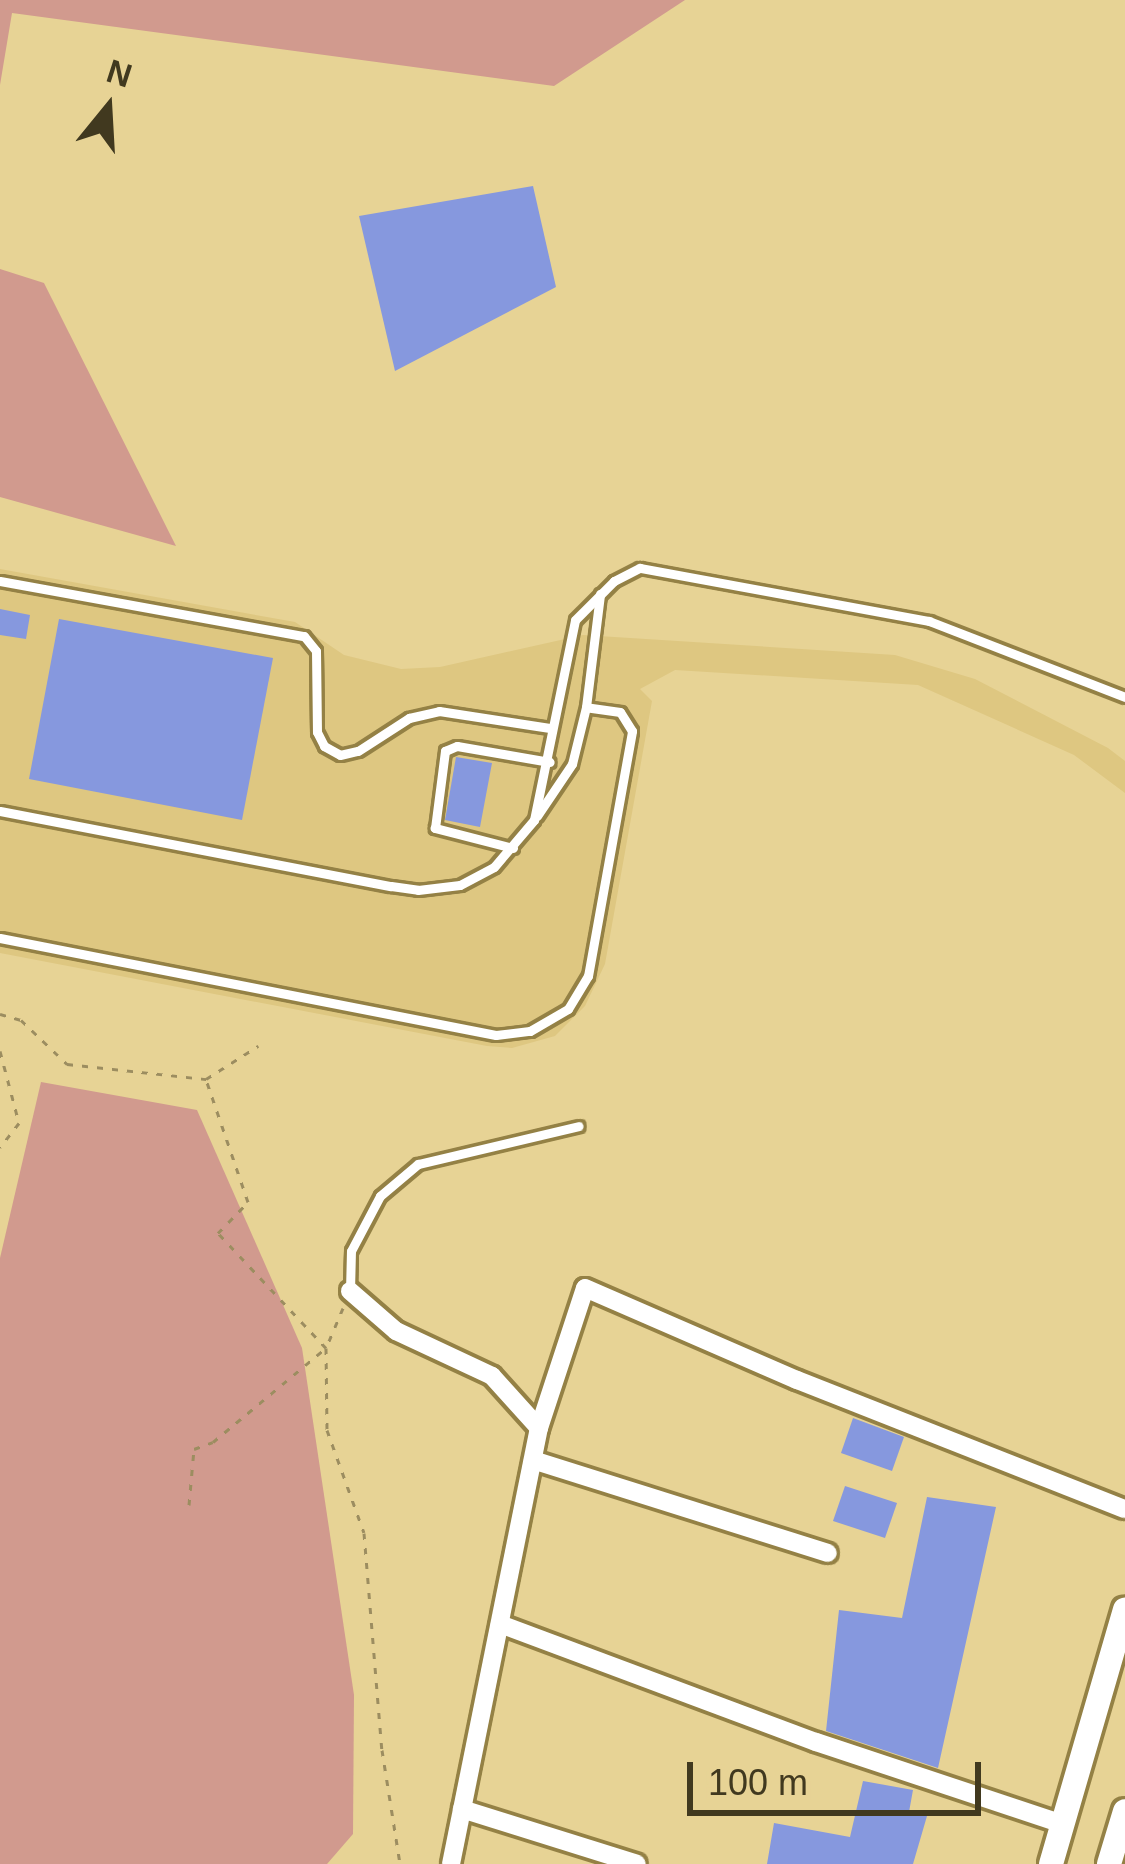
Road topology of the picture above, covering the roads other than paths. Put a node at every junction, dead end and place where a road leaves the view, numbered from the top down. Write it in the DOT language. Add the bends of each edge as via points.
graph roads {
  1 [pos="0,581"];
  2 [pos="601,592"];
  3 [pos="1125,697"];
  4 [pos="586,706"];
  5 [pos="550,728"];
  6 [pos="550,763"];
  7 [pos="0,811"];
  8 [pos="534,820"];
  9 [pos="514,848"];
  10 [pos="0,938"];
  11 [pos="579,1126"];
  12 [pos="350,1291"];
  13 [pos="539,1428"];
  14 [pos="533,1460"];
  15 [pos="1125,1509"];
  16 [pos="828,1553"];
  17 [pos="1125,1610"];
  18 [pos="500,1624"];
  19 [pos="462,1809"];
  20 [pos="1125,1811"];
  21 [pos="1063,1824"];
  22 [pos="451,1864"];
  23 [pos="637,1864"];
  24 [pos="1051,1864"];
  25 [pos="1109,1864"];
  1 -- 5 [label="lane" via="304,636 316,651 316,732 340,755 439,711"];
  2 -- 3 [label="lane" via="625,573 658,569 929,621"];
  2 -- 4 [label="lane"];
  2 -- 5 [label="lane" via="571,630"];
  4 -- 8 [label="lane" via="567,775"];
  4 -- 10 [label="lane" via="626,715 628,754 588,976 568,1009 530,1031 496,1035"];
  5 -- 6 [label="lane"];
  6 -- 8 [label="lane"];
  6 -- 9 [label="lane" via="457,746 445,752 435,828"];
  7 -- 9 [label="lane" via="418,890 479,878"];
  8 -- 9 [label="lane"];
  11 -- 12 [label="lane" via="418,1164 370,1214 351,1251"];
  12 -- 13 [label="street" via="396,1330 492,1376"];
  13 -- 14 [label="street"];
  13 -- 15 [label="street" via="585,1288"];
  14 -- 16 [label="street"];
  14 -- 18 [label="street"];
  17 -- 21 [label="street"];
  18 -- 19 [label="street"];
  18 -- 21 [label="street"];
  19 -- 22 [label="street"];
  19 -- 23 [label="street"];
  20 -- 25 [label="street"];
  21 -- 24 [label="street"];
}
